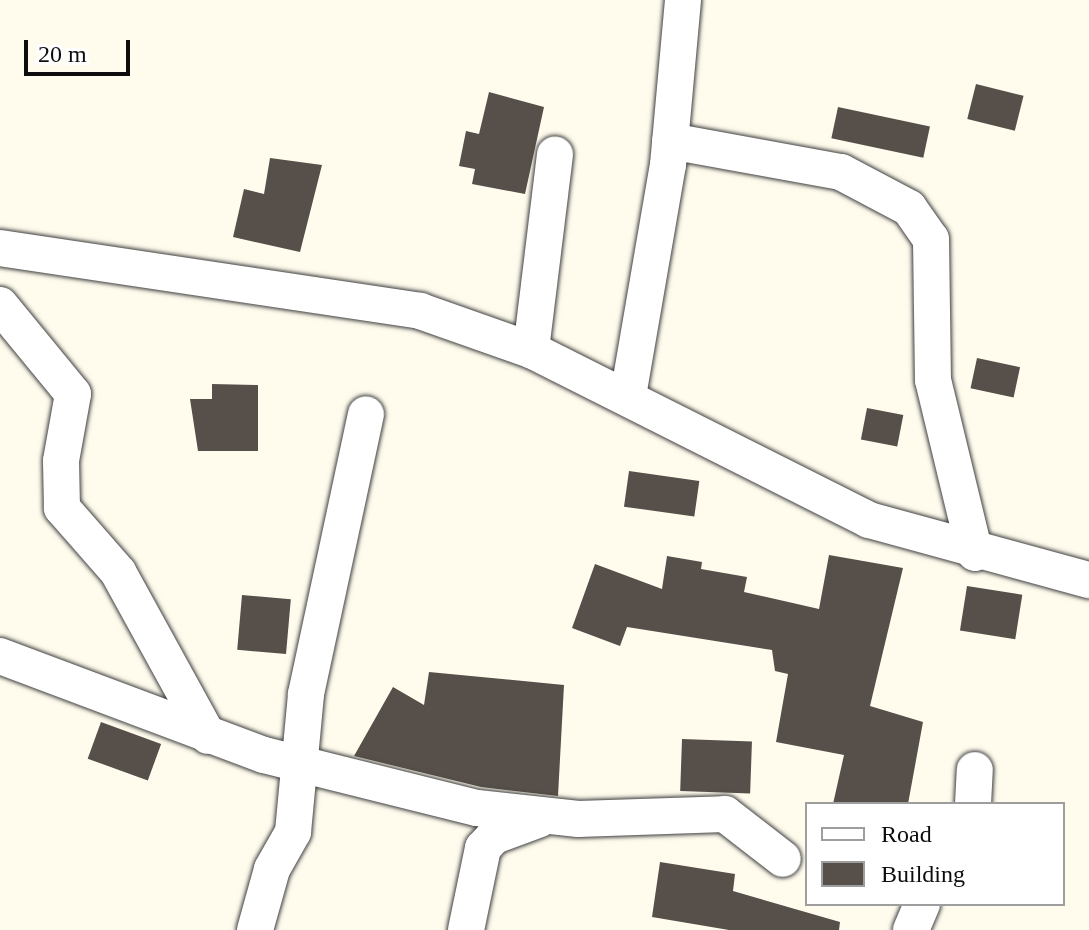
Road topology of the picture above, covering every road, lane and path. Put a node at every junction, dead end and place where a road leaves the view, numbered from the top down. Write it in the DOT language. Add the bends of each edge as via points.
graph roads {
  1 [pos="683,0"];
  2 [pos="670,141"];
  3 [pos="555,154"];
  4 [pos="0,248"];
  5 [pos="0,305"];
  6 [pos="531,350"];
  7 [pos="628,396"];
  8 [pos="366,414"];
  9 [pos="975,553"];
  10 [pos="1089,580"];
  11 [pos="0,656"];
  12 [pos="208,736"];
  13 [pos="302,762"];
  14 [pos="549,816"];
  15 [pos="783,859"];
  16 [pos="921,906"];
  17 [pos="255,930"];
  18 [pos="466,930"];
  19 [pos="911,930"];
  1 -- 2 [label="street"];
  2 -- 7 [label="street"];
  2 -- 9 [label="street" via="841,172 909,208 931,239 933,380"];
  3 -- 6 [label="street"];
  4 -- 6 [label="street" via="361,298"];
  5 -- 12 [label="street" via="73,394 61,461 62,508 118,572"];
  6 -- 7 [label="street"];
  7 -- 9 [label="street" via="812,498"];
  8 -- 13 [label="street" via="331,551 306,694"];
  9 -- 10 [label="street"];
  11 -- 12 [label="street" via="91,684"];
  12 -- 13 [label="street"];
  13 -- 14 [label="street" via="477,808"];
  13 -- 17 [label="street" via="293,832 272,869"];
  14 -- 15 [label="street" via="725,814"];
  14 -- 18 [label="street" via="494,836 483,848"];
  16 -- 19 [label="street"];
}
